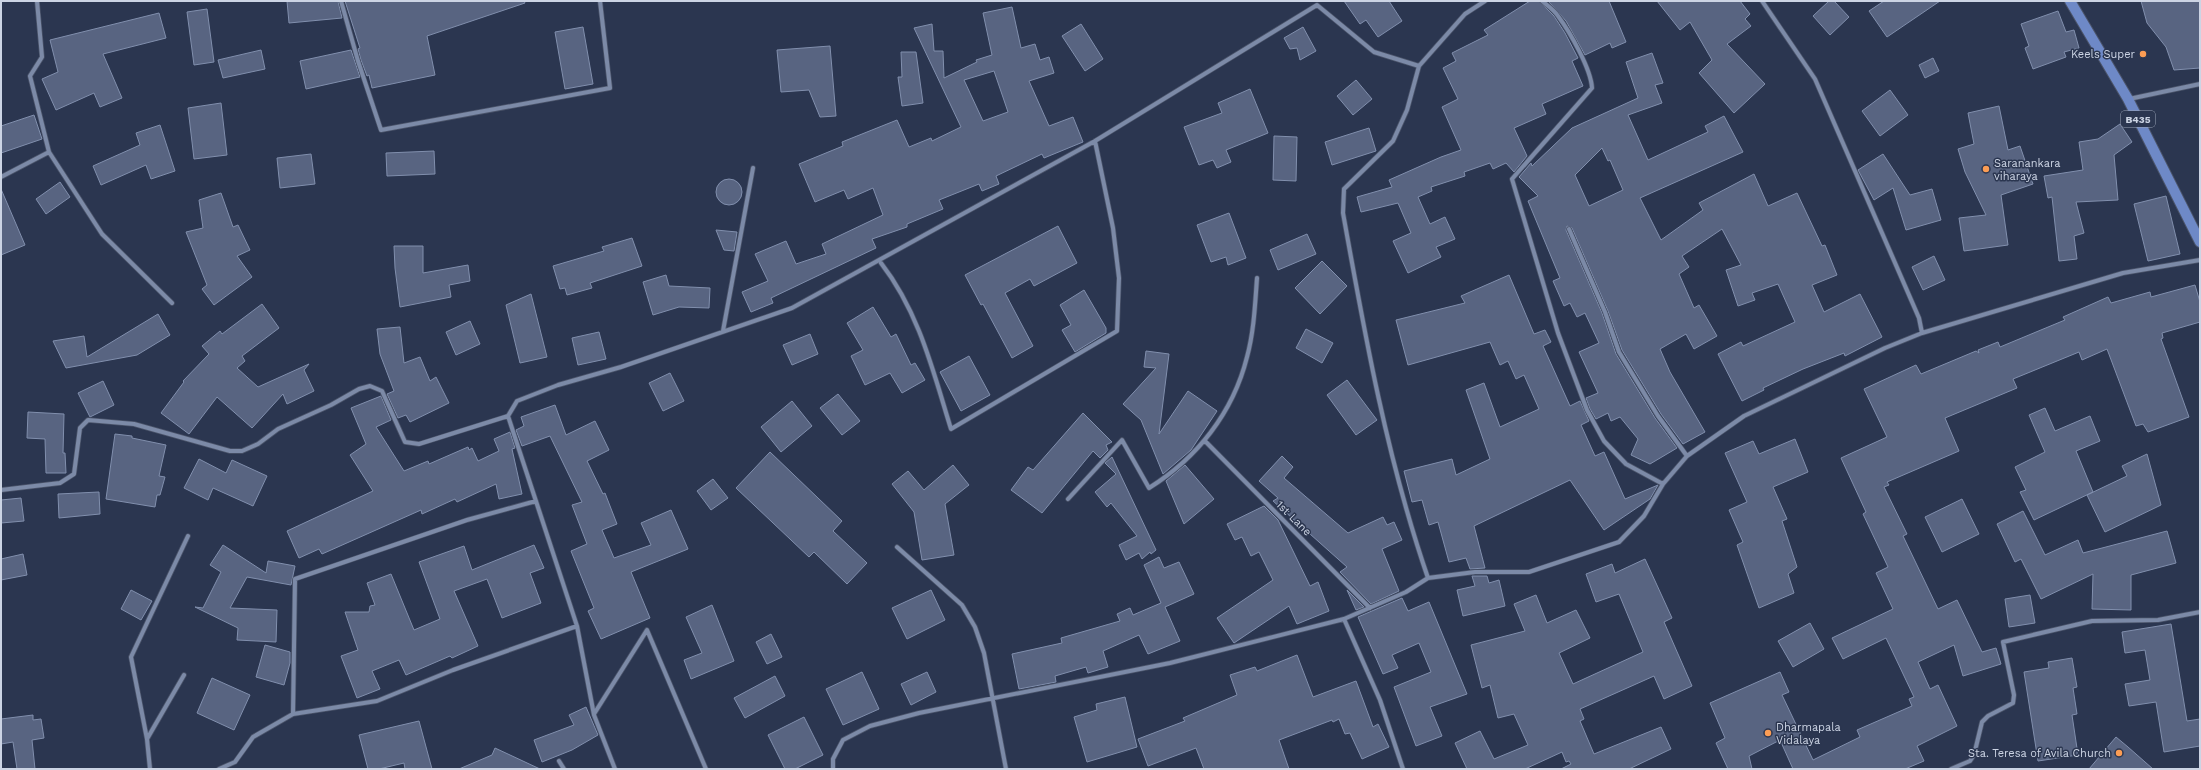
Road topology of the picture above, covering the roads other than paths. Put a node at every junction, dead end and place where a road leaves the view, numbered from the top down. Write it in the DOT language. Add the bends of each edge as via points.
graph roads {
  1 [pos="37,1"];
  2 [pos="341,1"];
  3 [pos="600,1"];
  4 [pos="1314,1"];
  5 [pos="1485,1"];
  6 [pos="1542,1"];
  7 [pos="1762,1"];
  8 [pos="2070,1"];
  9 [pos="1317,5"];
  10 [pos="1418,66"];
  11 [pos="2200,84"];
  12 [pos="2128,100"];
  13 [pos="1095,141"];
  14 [pos="49,152"];
  15 [pos="753,168"];
  16 [pos="1,177"];
  17 [pos="1569,229"];
  18 [pos="2200,242"];
  19 [pos="2200,260"];
  20 [pos="881,263"];
  21 [pos="1257,278"];
  22 [pos="172,303"];
  23 [pos="724,331"];
  24 [pos="1922,333"];
  25 [pos="508,416"];
  26 [pos="1205,441"];
  27 [pos="1687,456"];
  28 [pos="1663,484"];
  29 [pos="1,490"];
  30 [pos="1068,499"];
  31 [pos="536,501"];
  32 [pos="188,536"];
  33 [pos="897,547"];
  34 [pos="1428,578"];
  35 [pos="1370,608"];
  36 [pos="2200,612"];
  37 [pos="1344,619"];
  38 [pos="577,626"];
  39 [pos="184,675"];
  40 [pos="992,698"];
  41 [pos="293,714"];
  42 [pos="594,715"];
  43 [pos="146,739"];
  44 [pos="559,761"];
  45 [pos="150,769"];
  46 [pos="219,769"];
  47 [pos="564,769"];
  48 [pos="615,769"];
  49 [pos="706,769"];
  50 [pos="833,769"];
  51 [pos="1006,769"];
  52 [pos="1403,769"];
  53 [pos="1951,769"];
  1 -- 14 [label="street" via="42,57 30,76"];
  2 -- 3 [label="street" via="381,130 610,88"];
  4 -- 9 [label="street"];
  5 -- 10 [label="street" via="1465,14"];
  6 -- 28 [label="street" via="1558,15 1578,50 1592,81 1592,88 1515,172 1512,179 1558,333 1587,410 1604,441 1626,464"];
  7 -- 24 [label="street" via="1815,79 1919,318"];
  8 -- 12 [label="main road, B435"];
  9 -- 10 [label="street" via="1374,52"];
  9 -- 13 [label="street"];
  10 -- 34 [label="street" via="1407,110 1393,141 1344,190 1343,213 1370,361 1410,527"];
  11 -- 12 [label="street"];
  12 -- 18 [label="main road, B435"];
  13 -- 20 [label="street" via="1113,228 1119,278 1117,331 951,429 924,343 908,304"];
  13 -- 23 [label="street" via="792,308"];
  14 -- 16 [label="street"];
  14 -- 22 [label="street" via="102,234"];
  15 -- 23 [label="street"];
  17 -- 27 [label="street" via="1605,312 1619,352 1658,416"];
  19 -- 24 [label="street" via="2122,273"];
  21 -- 26 [label="street" via="1252,332 1243,373 1220,421"];
  23 -- 25 [label="street" via="516,401"];
  24 -- 27 [label="street" via="1804,385 1744,416"];
  25 -- 29 [label="street" via="419,444 405,442 382,391 370,386 278,429 258,444 242,451 230,452 134,424 88,420 80,428 74,474 60,483"];
  25 -- 31 [label="street"];
  26 -- 30 [label="street" via="1172,473 1149,488 1122,440"];
  26 -- 35 [label="street, 1st Lane"];
  27 -- 28 [label="street"];
  28 -- 34 [label="street" via="1644,516 1619,542 1529,572 1475,572"];
  31 -- 38 [label="street"];
  31 -- 41 [label="street" via="467,520 295,579"];
  32 -- 43 [label="street" via="132,657"];
  33 -- 40 [label="street" via="962,605 975,627 984,653"];
  34 -- 35 [label="street" via="1406,592"];
  35 -- 37 [label="street"];
  36 -- 53 [label="street" via="2158,620 2092,621 2003,642 2014,695 2013,704 1988,716 1982,722 1974,755 1970,760"];
  37 -- 40 [label="street" via="1170,663"];
  37 -- 52 [label="street" via="1380,700"];
  38 -- 41 [label="street" via="453,670 378,701"];
  38 -- 42 [label="street"];
  39 -- 43 [label="street"];
  40 -- 50 [label="street" via="870,726 843,740 833,759"];
  40 -- 51 [label="street"];
  41 -- 46 [label="street" via="253,738 235,762"];
  42 -- 48 [label="street"];
  42 -- 49 [label="street" via="647,630"];
  43 -- 45 [label="street"];
  44 -- 47 [label="street"];
}
